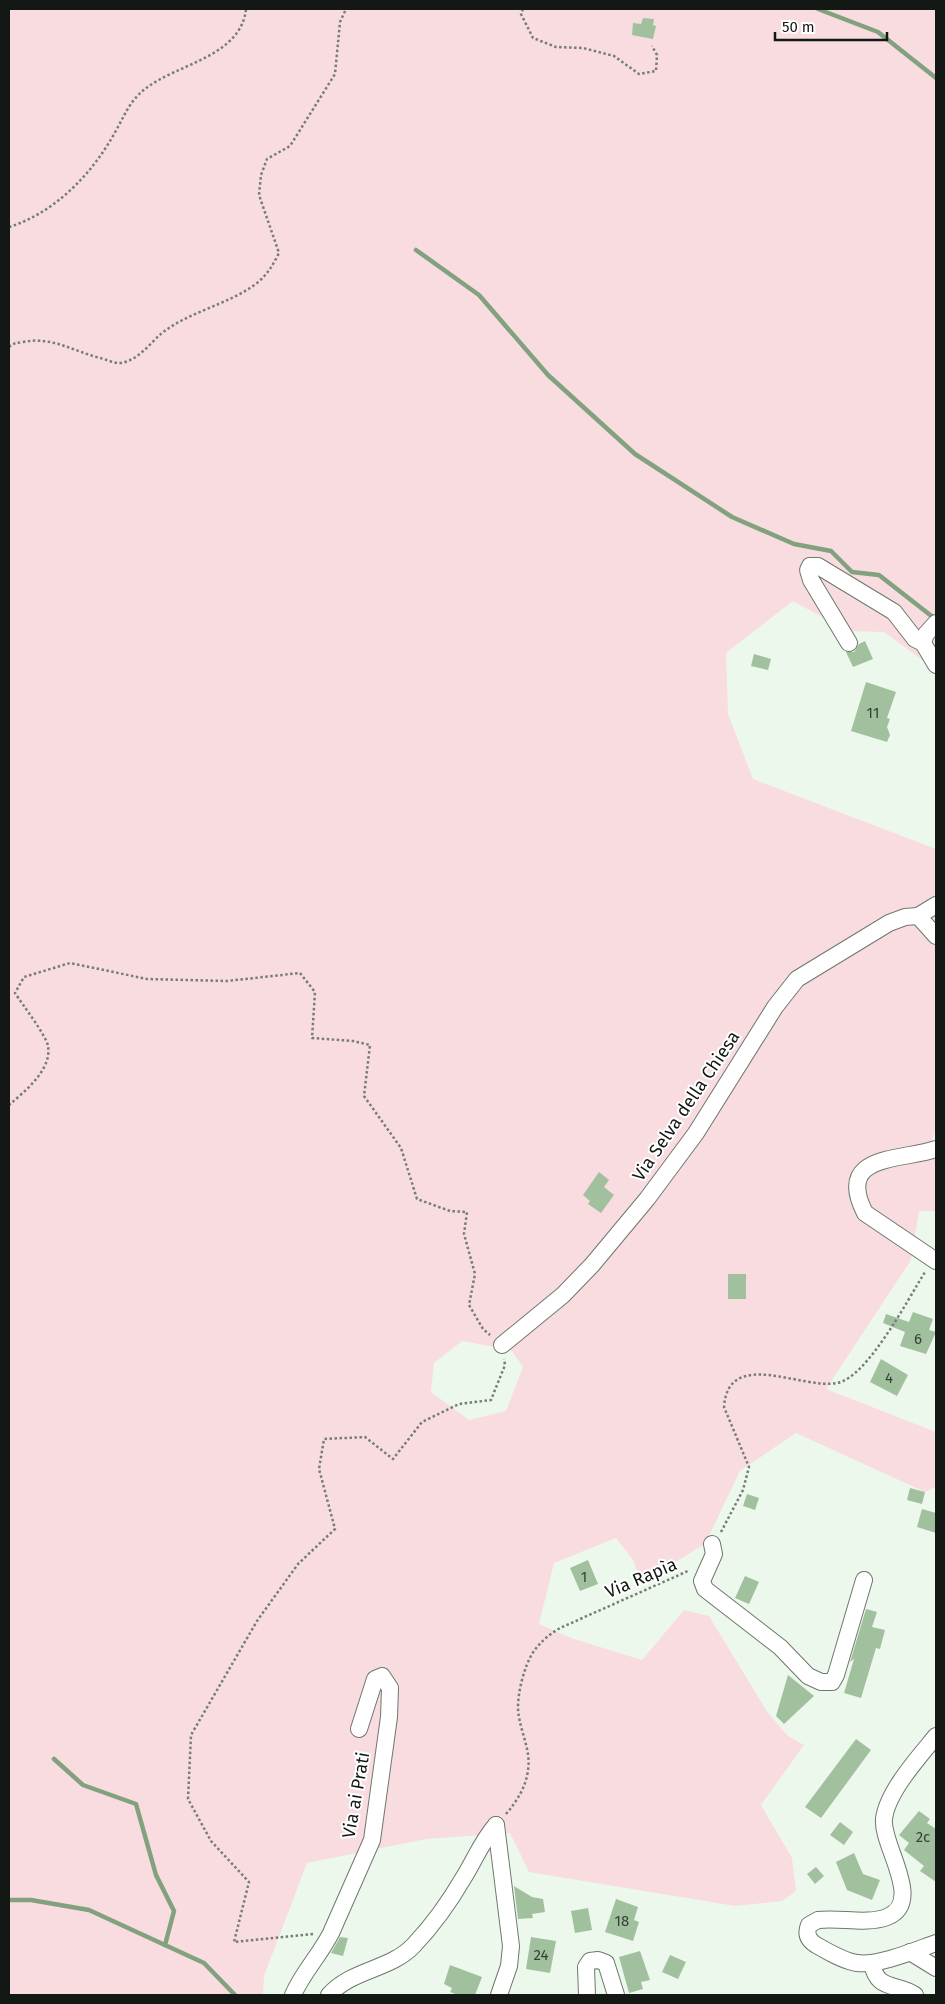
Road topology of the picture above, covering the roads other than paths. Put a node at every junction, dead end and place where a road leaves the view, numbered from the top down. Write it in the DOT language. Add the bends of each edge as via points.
graph roads {
  1 [pos="936,623"];
  2 [pos="849,643"];
  3 [pos="923,643"];
  4 [pos="936,665"];
  5 [pos="936,905"];
  6 [pos="918,916"];
  7 [pos="936,936"];
  8 [pos="936,1149"];
  9 [pos="935,1260"];
  10 [pos="502,1345"];
  11 [pos="712,1544"];
  12 [pos="864,1580"];
  13 [pos="360,1729"];
  14 [pos="936,1736"];
  15 [pos="936,1930"];
  16 [pos="932,1945"];
  17 [pos="910,1952"];
  18 [pos="872,1963"];
  19 [pos="936,1968"];
  20 [pos="293,1995"];
  21 [pos="329,1995"];
  22 [pos="499,1995"];
  23 [pos="587,1995"];
  24 [pos="616,1995"];
  25 [pos="916,1995"];
  1 -- 3 [label="street"];
  2 -- 3 [label="street" via="811,580 810,566 818,566 894,612 915,639"];
  3 -- 4 [label="street"];
  5 -- 6 [label="street, Via Selva della Chiesa"];
  6 -- 7 [label="street"];
  6 -- 10 [label="street, Via Selva della Chiesa" via="889,923 797,979 771,1012 696,1133 647,1199 563,1295"];
  8 -- 9 [label="street" via="872,1163 858,1184 859,1201 865,1212"];
  11 -- 12 [label="street" via="714,1554 702,1581 705,1589 780,1647 808,1676 821,1682 832,1682 836,1676"];
  13 -- 20 [label="street, Via ai Prati" via="375,1678 382,1676 390,1688 389,1718 372,1840 332,1933"];
  14 -- 18 [label="street" via="908,1772 886,1810 884,1828 902,1884 899,1906 888,1916 818,1920 807,1929 808,1938 815,1945 855,1963"];
  15 -- 16 [label="street"];
  16 -- 17 [label="street"];
  17 -- 18 [label="street"];
  17 -- 19 [label="street"];
  18 -- 25 [label="street" via="880,1982"];
  21 -- 22 [label="street" via="346,1980 393,1960 414,1946 455,1892 484,1839 496,1825 511,1957"];
  23 -- 24 [label="street" via="586,1967 594,1959 606,1963"];
}
